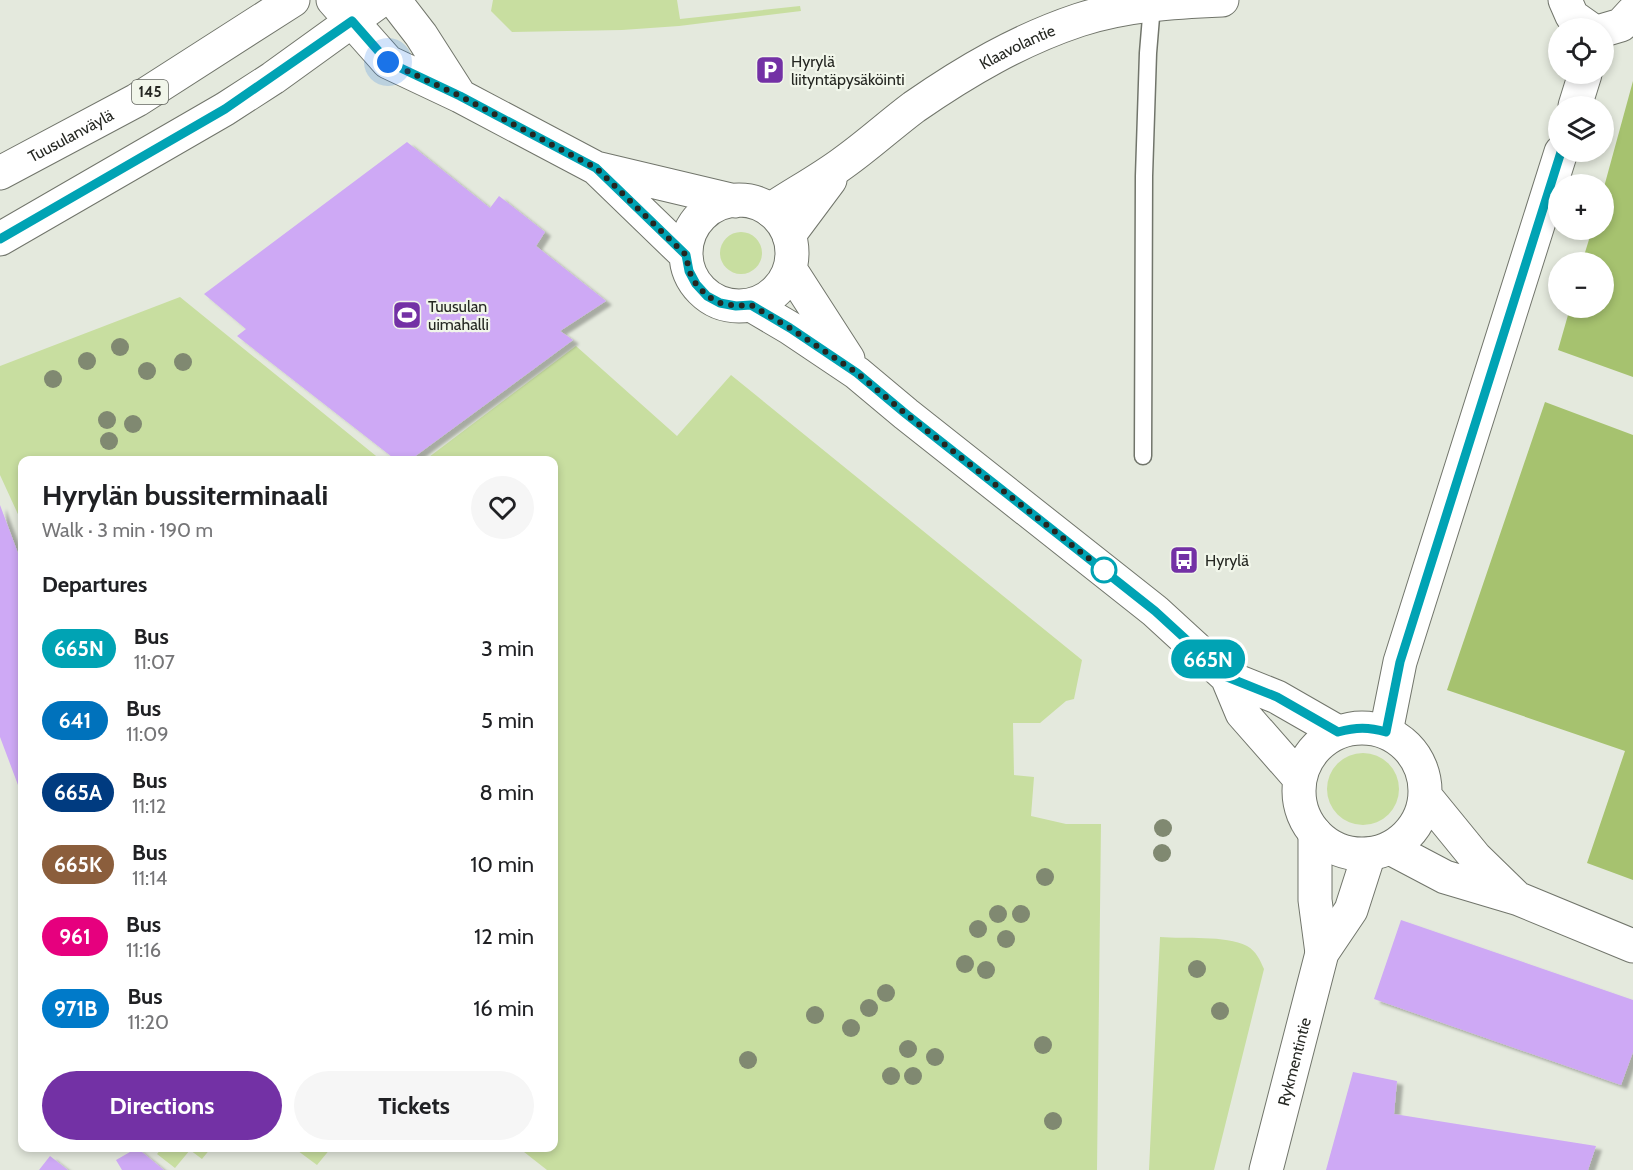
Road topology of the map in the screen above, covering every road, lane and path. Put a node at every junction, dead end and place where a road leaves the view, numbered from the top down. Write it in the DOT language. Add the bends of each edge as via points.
graph roads {
  1 [pos="293,0"];
  2 [pos="381,0"];
  3 [pos="394,0"];
  4 [pos="1222,0"];
  5 [pos="1565,0"];
  6 [pos="1152,5"];
  7 [pos="343,11"];
  8 [pos="1633,12"];
  9 [pos="1574,18"];
  10 [pos="1614,28"];
  11 [pos="460,96"];
  12 [pos="1558,162"];
  13 [pos="596,168"];
  14 [pos="0,173"];
  15 [pos="735,201"];
  16 [pos="780,223"];
  17 [pos="0,239"];
  18 [pos="686,255"];
  19 [pos="790,269"];
  20 [pos="751,305"];
  21 [pos="857,373"];
  22 [pos="1143,456"];
  23 [pos="1227,677"];
  24 [pos="1338,732"];
  25 [pos="1386,732"];
  26 [pos="1300,779"];
  27 [pos="1426,797"];
  28 [pos="1314,833"];
  29 [pos="1379,851"];
  30 [pos="1519,899"];
  31 [pos="1633,946"];
  32 [pos="1322,953"];
  33 [pos="1266,1170"];
  1 -- 14 [label="street, Tuusulanväylä / 145" via="137,100"];
  2 -- 7 [label="street"];
  3 -- 11 [label="street"];
  4 -- 6 [label="street, Klaavolantie"];
  5 -- 9 [label="street"];
  6 -- 16 [label="street, Klaavolantie" via="1080,20 1031,38 973,68 913,108 842,164"];
  6 -- 22 [label="lane" via="1144,176"];
  7 -- 11 [label="street" via="388,62"];
  7 -- 17 [label="street" via="225,109"];
  8 -- 10 [label="street"];
  11 -- 13 [label="street"];
  12 -- 25 [label="street" via="1400,662"];
  13 -- 15 [label="street"];
  13 -- 18 [label="street"];
  15 -- 16 [label="street" via="757,203"];
  15 -- 18 [label="street" via="703,214 694,225"];
  16 -- 19 [label="street" via="792,252"];
  18 -- 20 [label="street" via="689,271 707,296 728,305"];
  19 -- 20 [label="street" via="776,292"];
  19 -- 21 [label="street"];
  20 -- 21 [label="street"];
  21 -- 23 [label="street" via="1155,611"];
  23 -- 24 [label="street" via="1277,697"];
  23 -- 26 [label="street" via="1242,712"];
  24 -- 25 [label="street" via="1371,728"];
  24 -- 26 [label="street" via="1313,751"];
  25 -- 27 [label="street" via="1404,742 1417,758"];
  26 -- 28 [label="street" via="1299,798"];
  27 -- 29 [label="street" via="1420,818 1408,836"];
  27 -- 30 [label="street" via="1475,857"];
  28 -- 29 [label="street" via="1339,850 1354,854"];
  28 -- 32 [label="street, Rykmentintie" via="1314,900"];
  29 -- 30 [label="street" via="1445,878"];
  29 -- 32 [label="street, Rykmentintie" via="1351,910"];
  30 -- 31 [label="street"];
  32 -- 33 [label="street, Rykmentintie"];
}
